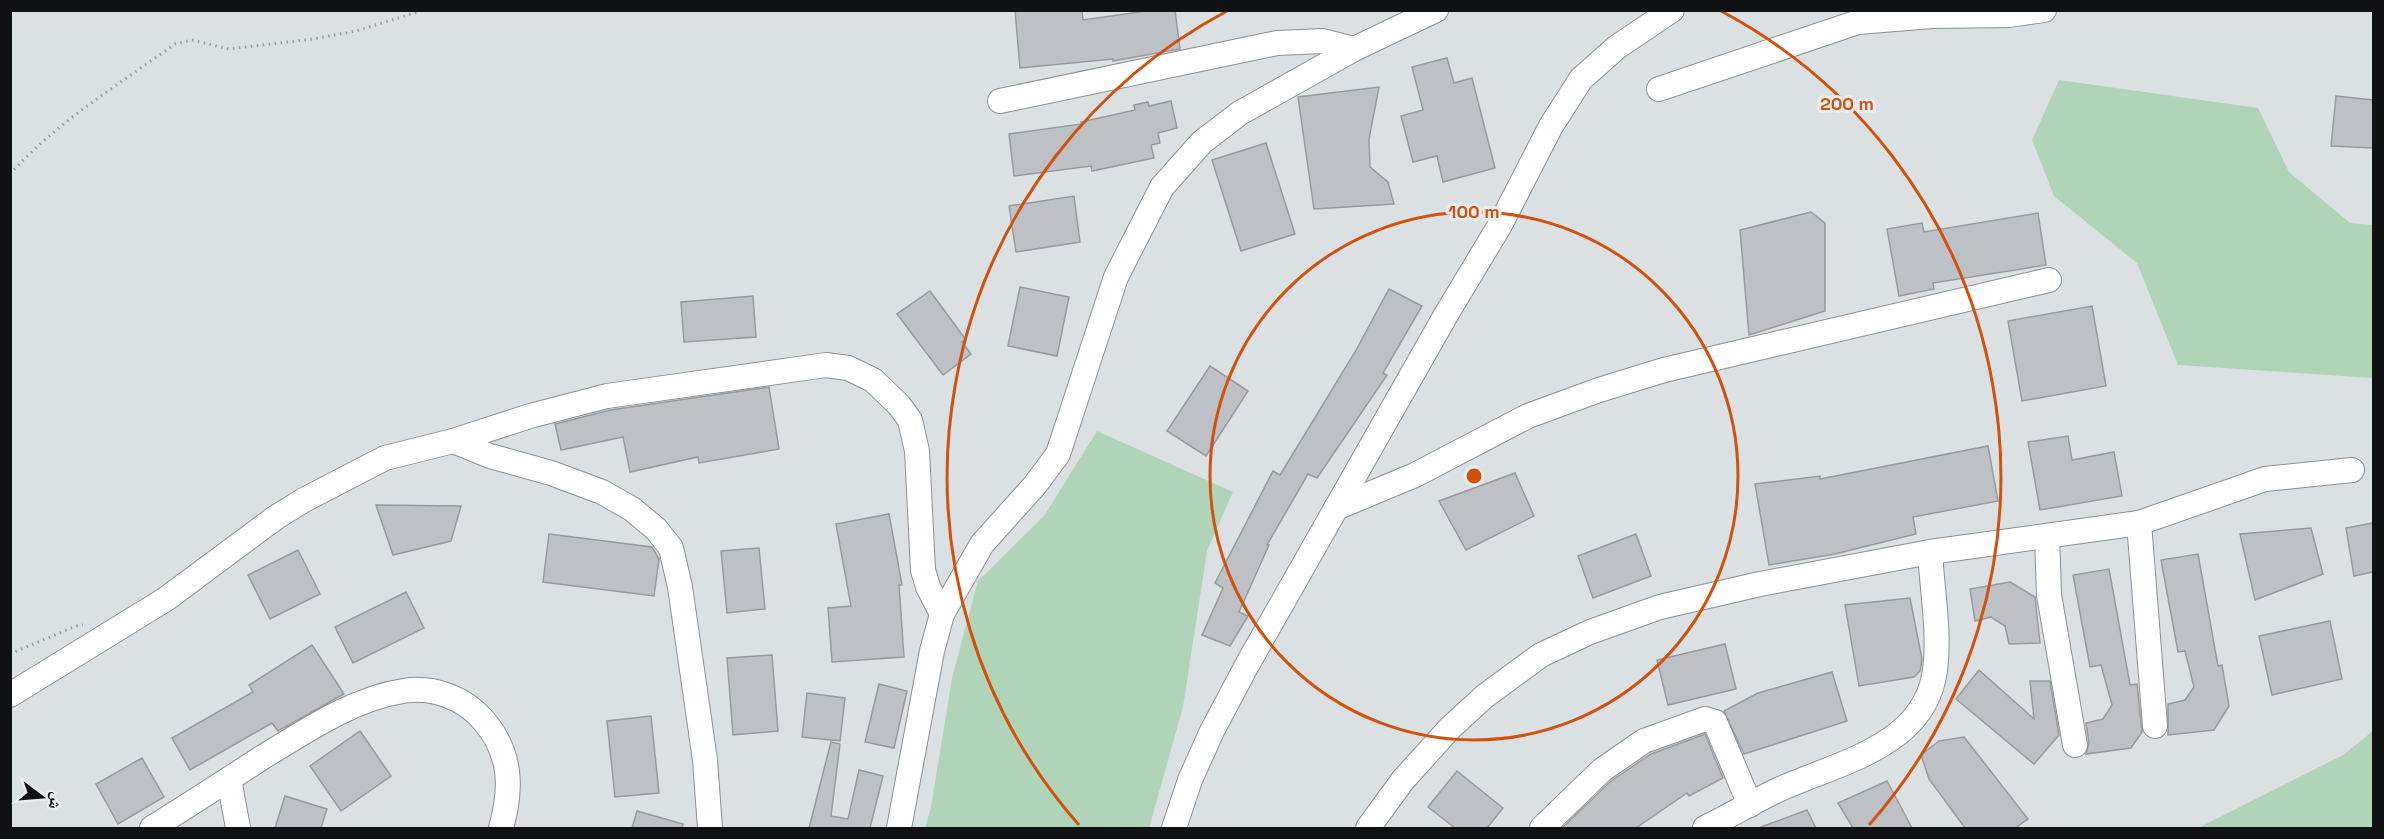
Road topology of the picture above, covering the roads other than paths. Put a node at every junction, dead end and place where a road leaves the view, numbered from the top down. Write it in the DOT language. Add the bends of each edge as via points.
graph roads {
  1 [pos="1436,10"];
  2 [pos="1672,10"];
  3 [pos="2044,10"];
  4 [pos="1354,49"];
  5 [pos="1659,89"];
  6 [pos="1000,101"];
  7 [pos="2049,280"];
  8 [pos="453,441"];
  9 [pos="2352,470"];
  10 [pos="1336,508"];
  11 [pos="2139,523"];
  12 [pos="2047,536"];
  13 [pos="1930,552"];
  14 [pos="942,614"];
  15 [pos="10,695"];
  16 [pos="2154,726"];
  17 [pos="2075,745"];
  18 [pos="229,779"];
  19 [pos="1750,805"];
  20 [pos="152,828"];
  21 [pos="238,828"];
  22 [pos="501,828"];
  23 [pos="710,828"];
  24 [pos="898,828"];
  25 [pos="1174,828"];
  26 [pos="1368,828"];
  27 [pos="1542,828"];
  28 [pos="1705,828"];
  1 -- 4 [label="street"];
  2 -- 10 [label="street" via="1617,47 1581,79"];
  3 -- 5 [label="street" via="1858,22"];
  4 -- 6 [label="street" via="1323,41 1278,43"];
  4 -- 14 [label="street" via="1239,113 1202,142 1162,187 1116,277 1058,454 982,544"];
  7 -- 10 [label="street" via="1664,370 1608,387 1528,416 1415,475"];
  8 -- 14 [label="street" via="607,396 794,368 848,368 873,380 910,420 916,451 923,570"];
  8 -- 15 [label="street" via="385,458 304,500 166,599"];
  8 -- 23 [label="street" via="603,492 632,509 671,548 705,760"];
  9 -- 11 [label="street" via="2265,479"];
  10 -- 25 [label="street" via="1212,731"];
  11 -- 12 [label="street"];
  11 -- 16 [label="street"];
  12 -- 13 [label="street"];
  12 -- 17 [label="street" via="2049,595"];
  13 -- 19 [label="street" via="1934,678 1916,718 1861,757"];
  13 -- 26 [label="street" via="1660,607 1590,632 1541,655 1485,696 1450,728 1403,780"];
  14 -- 24 [label="street"];
  18 -- 20 [label="street"];
  18 -- 21 [label="street"];
  18 -- 22 [label="street" via="322,721 362,703 404,690 433,691 456,698 479,715 496,735 508,780"];
  19 -- 27 [label="street" via="1715,722 1705,719 1644,741 1602,770"];
  19 -- 28 [label="street"];
}
